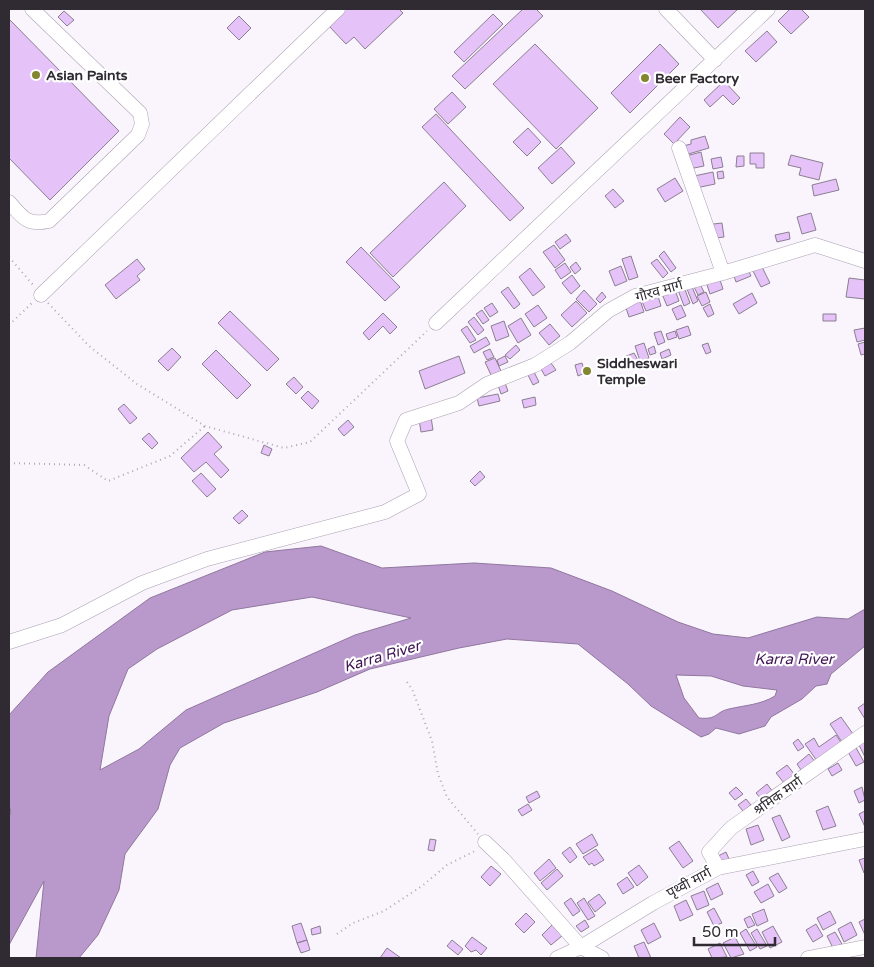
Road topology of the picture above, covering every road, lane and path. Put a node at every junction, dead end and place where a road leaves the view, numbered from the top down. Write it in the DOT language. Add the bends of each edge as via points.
graph roads {
  1 [pos="32,9"];
  2 [pos="338,9"];
  3 [pos="666,9"];
  4 [pos="768,9"];
  5 [pos="715,60"];
  6 [pos="678,148"];
  7 [pos="9,202"];
  8 [pos="9,257"];
  9 [pos="865,261"];
  10 [pos="723,273"];
  11 [pos="40,295"];
  12 [pos="436,323"];
  13 [pos="9,325"];
  14 [pos="205,426"];
  15 [pos="9,463"];
  16 [pos="9,642"];
  17 [pos="406,682"];
  18 [pos="865,733"];
  19 [pos="865,839"];
  20 [pos="486,842"];
  21 [pos="718,868"];
  22 [pos="338,934"];
  23 [pos="581,947"];
  24 [pos="865,947"];
  25 [pos="557,958"];
  26 [pos="602,958"];
  27 [pos="808,958"];
  1 -- 7 [label="street" via="140,113 142,124 138,135 49,220 36,224 24,218"];
  2 -- 11 [label="street"];
  3 -- 5 [label="street"];
  4 -- 5 [label="street"];
  5 -- 12 [label="street"];
  6 -- 10 [label="street"];
  8 -- 11 [label="path"];
  9 -- 10 [label="street, गौरव मार्ग" via="815,245"];
  10 -- 16 [label="street, गौरव मार्ग" via="635,296 608,311 570,343 535,365 487,384 459,404 406,420 397,441 418,494 385,512 207,559 142,583 62,625"];
  11 -- 13 [label="path"];
  11 -- 14 [label="path" via="89,346 137,384"];
  12 -- 14 [label="path" via="310,442 284,448"];
  14 -- 15 [label="path" via="170,456 108,481 84,465"];
  17 -- 20 [label="path" via="412,689 432,741 438,774 447,798"];
  18 -- 21 [label="street, श्रमिक मार्ग" via="731,828 708,852"];
  19 -- 21 [label="street, पृथ्वी मार्ग"];
  20 -- 22 [label="path" via="473,853 447,864 422,886 384,911 353,923"];
  20 -- 23 [label="street"];
  21 -- 23 [label="street, पृथ्वी मार्ग"];
  23 -- 25 [label="street, पृथ्वी मार्ग"];
  23 -- 26 [label="street"];
  24 -- 27 [label="street"];
}
